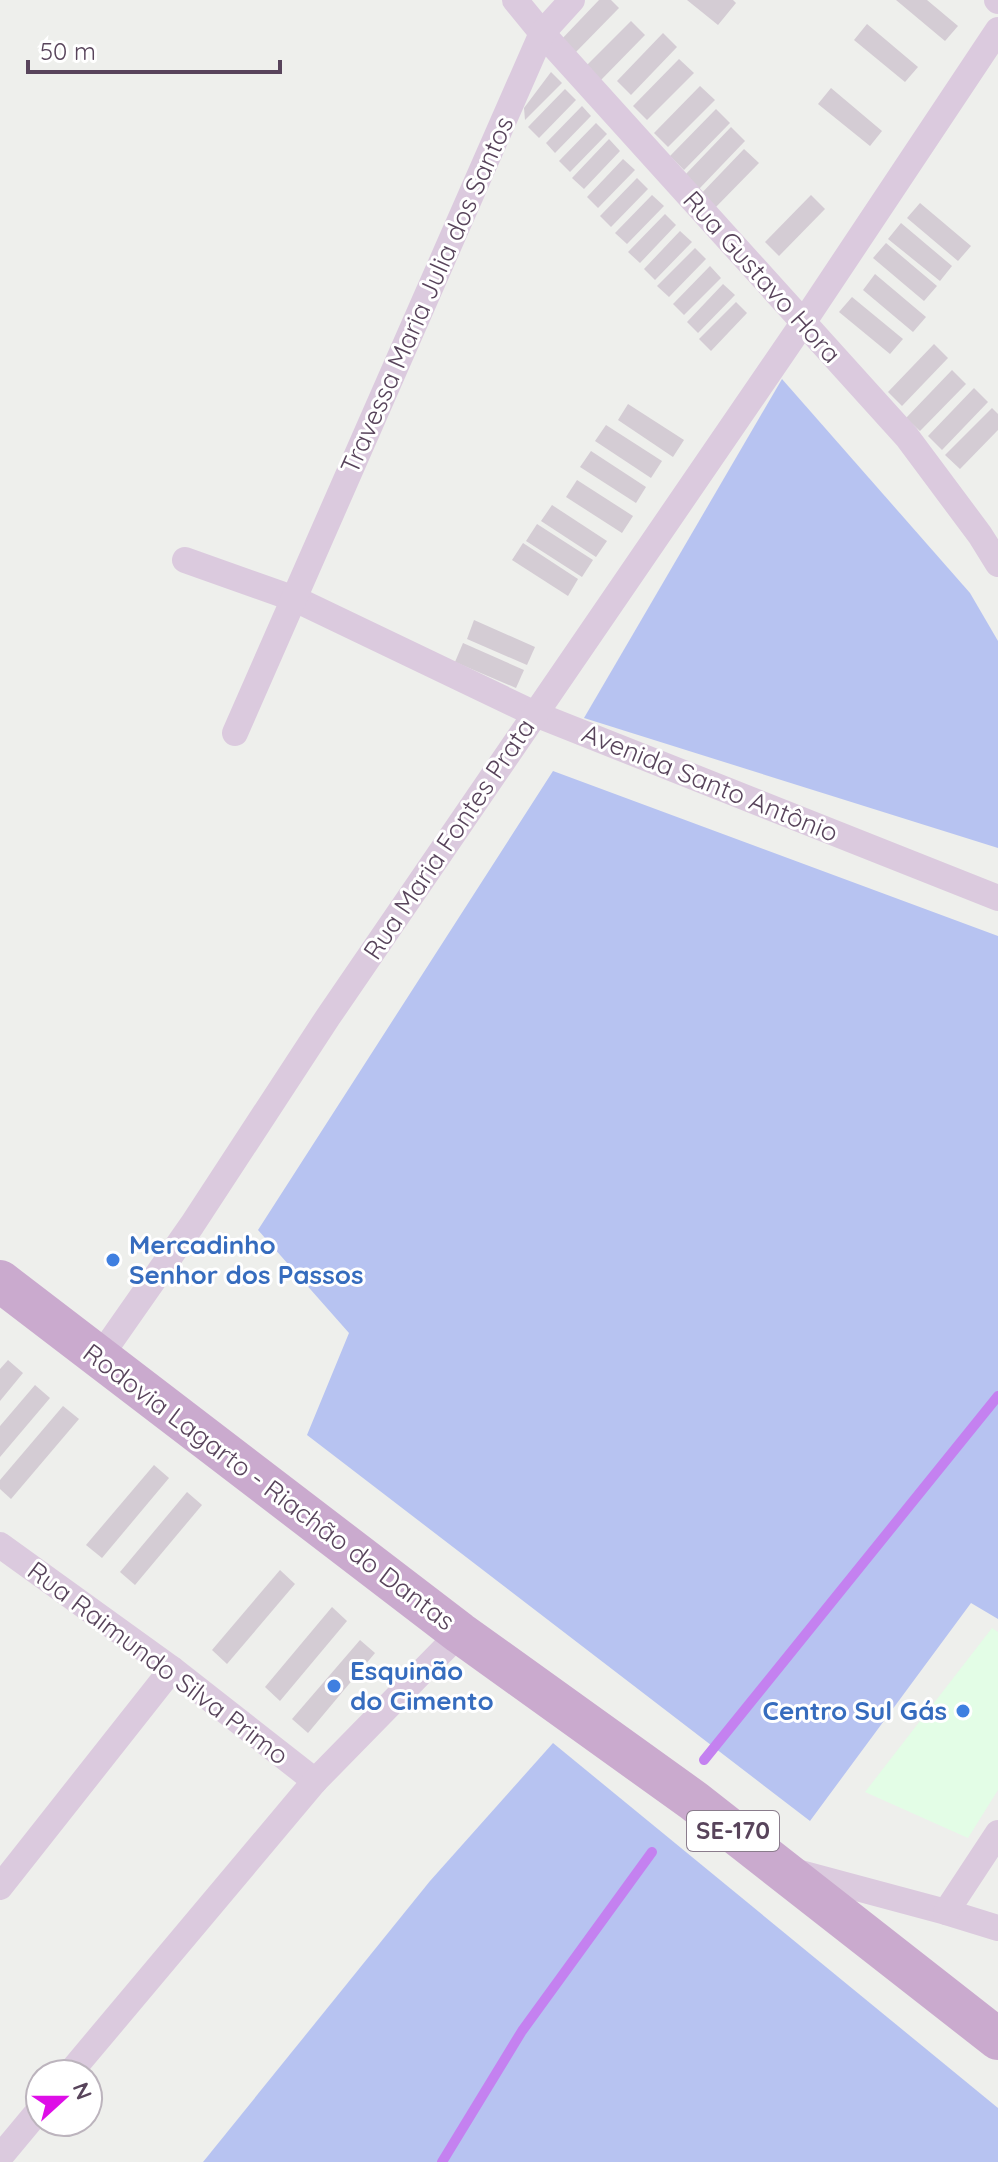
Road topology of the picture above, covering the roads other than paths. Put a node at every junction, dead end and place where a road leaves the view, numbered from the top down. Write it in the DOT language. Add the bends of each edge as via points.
graph roads {
  1 [pos="515,0"];
  2 [pos="572,0"];
  3 [pos="998,30"];
  4 [pos="542,33"];
  5 [pos="803,323"];
  6 [pos="185,560"];
  7 [pos="998,564"];
  8 [pos="295,599"];
  9 [pos="535,714"];
  10 [pos="235,733"];
  11 [pos="998,898"];
  12 [pos="0,1281"];
  13 [pos="99,1358"];
  14 [pos="0,1545"];
  15 [pos="460,1633"];
  16 [pos="172,1669"];
  17 [pos="315,1781"];
  18 [pos="998,1833"];
  19 [pos="782,1868"];
  20 [pos="0,1887"];
  21 [pos="946,1912"];
  22 [pos="998,1928"];
  23 [pos="998,2039"];
  24 [pos="82,2058"];
  25 [pos="24,2128"];
  26 [pos="0,2157"];
  1 -- 4 [label="street, Rua Gustavo Hora"];
  2 -- 4 [label="street, Travessa Maria Julia dos Santos"];
  3 -- 5 [label="street, Rua Maria Fontes Prata"];
  4 -- 5 [label="street, Rua Gustavo Hora"];
  4 -- 8 [label="street, Travessa Maria Julia dos Santos"];
  5 -- 7 [label="street, Rua Gustavo Hora" via="907,437"];
  5 -- 9 [label="street, Rua Maria Fontes Prata"];
  6 -- 8 [label="street, Avenida Santo Antônio"];
  8 -- 9 [label="street, Avenida Santo Antônio"];
  8 -- 10 [label="street, Travessa Maria Julia dos Santos"];
  9 -- 11 [label="street, Avenida Santo Antônio"];
  9 -- 13 [label="street, Rua Maria Fontes Prata"];
  12 -- 13 [label="main road, Rodovia Lagarto - Riachão do Dantas / SE-170"];
  13 -- 15 [label="main road, Rodovia Lagarto - Riachão do Dantas / SE-170"];
  14 -- 16 [label="street, Rua Raimundo Silva Primo"];
  15 -- 17 [label="street"];
  15 -- 19 [label="main road, Rodovia Lagarto - Riachão do Dantas / SE-170"];
  16 -- 17 [label="street, Rua Raimundo Silva Primo"];
  16 -- 20 [label="street"];
  17 -- 24 [label="street"];
  18 -- 21 [label="street"];
  19 -- 21 [label="street"];
  19 -- 23 [label="main road, Rodovia Lagarto - Riachão do Dantas / SE-170"];
  21 -- 22 [label="street"];
  25 -- 26 [label="street"];
}
